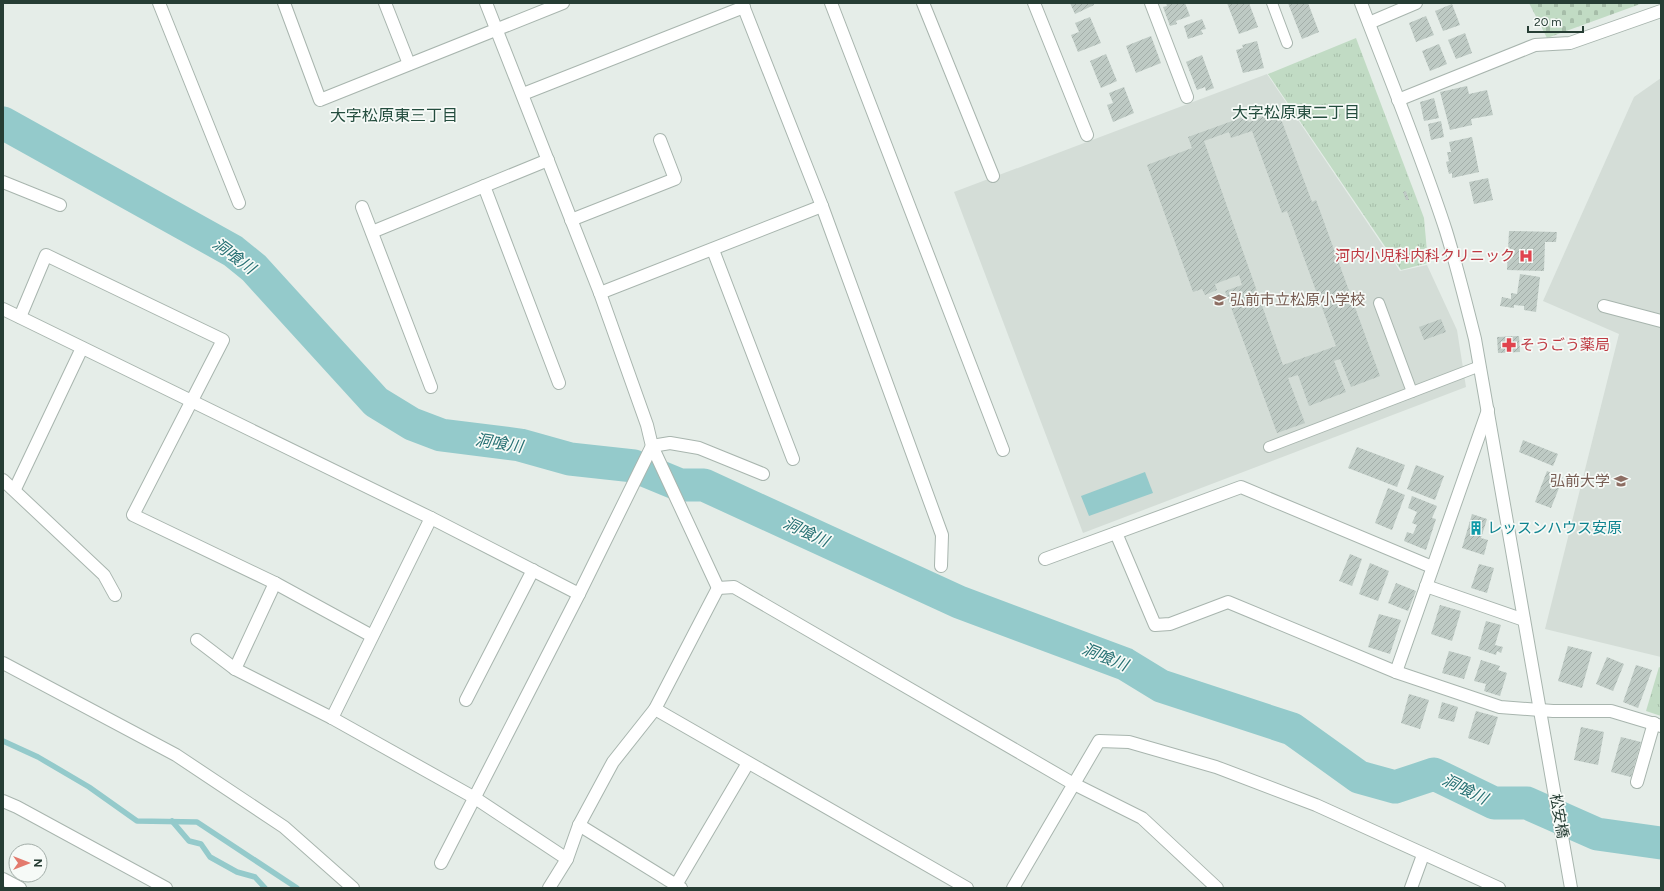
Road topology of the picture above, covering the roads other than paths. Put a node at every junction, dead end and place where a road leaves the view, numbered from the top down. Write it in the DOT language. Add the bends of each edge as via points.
graph roads {
  1 [pos="159,3"];
  2 [pos="284,3"];
  3 [pos="385,3"];
  4 [pos="486,3"];
  5 [pos="563,3"];
  6 [pos="831,3"];
  7 [pos="923,3"];
  8 [pos="1034,3"];
  9 [pos="1151,3"];
  10 [pos="1272,3"];
  11 [pos="1361,3"];
  12 [pos="1416,3"];
  13 [pos="743,5"];
  14 [pos="1661,11"];
  15 [pos="1369,23"];
  16 [pos="496,30"];
  17 [pos="1287,43"];
  18 [pos="409,64"];
  19 [pos="522,94"];
  20 [pos="1187,97"];
  21 [pos="1398,100"];
  22 [pos="1087,134"];
  23 [pos="660,140"];
  24 [pos="548,160"];
  25 [pos="992,176"];
  26 [pos="3,182"];
  27 [pos="484,186"];
  28 [pos="239,203"];
  29 [pos="60,205"];
  30 [pos="822,206"];
  31 [pos="362,207"];
  32 [pos="571,220"];
  33 [pos="372,232"];
  34 [pos="713,250"];
  35 [pos="600,293"];
  36 [pos="1379,303"];
  37 [pos="1604,306"];
  38 [pos="3,309"];
  39 [pos="20,316"];
  40 [pos="1661,321"];
  41 [pos="82,348"];
  42 [pos="1480,366"];
  43 [pos="559,383"];
  44 [pos="431,387"];
  45 [pos="1412,392"];
  46 [pos="192,400"];
  47 [pos="1488,410"];
  48 [pos="652,446"];
  49 [pos="1269,447"];
  50 [pos="1003,450"];
  51 [pos="793,459"];
  52 [pos="763,474"];
  53 [pos="3,480"];
  54 [pos="15,489"];
  55 [pos="431,518"];
  56 [pos="1116,532"];
  57 [pos="1045,559"];
  58 [pos="942,566"];
  59 [pos="1432,568"];
  60 [pos="533,570"];
  61 [pos="275,583"];
  62 [pos="1426,586"];
  63 [pos="718,588"];
  64 [pos="579,594"];
  65 [pos="115,595"];
  66 [pos="1524,620"];
  67 [pos="372,636"];
  68 [pos="197,640"];
  69 [pos="3,663"];
  70 [pos="235,669"];
  71 [pos="1396,672"];
  72 [pos="466,700"];
  73 [pos="655,709"];
  74 [pos="1539,710"];
  75 [pos="332,718"];
  76 [pos="1657,724"];
  77 [pos="748,763"];
  78 [pos="1637,782"];
  79 [pos="1072,783"];
  80 [pos="474,798"];
  81 [pos="3,801"];
  82 [pos="579,825"];
  83 [pos="1423,855"];
  84 [pos="567,859"];
  85 [pos="441,864"];
  86 [pos="3,878"];
  87 [pos="679,886"];
  88 [pos="20,888"];
  89 [pos="166,888"];
  90 [pos="353,888"];
  91 [pos="549,888"];
  92 [pos="967,888"];
  93 [pos="1013,888"];
  94 [pos="1217,888"];
  95 [pos="1412,888"];
  96 [pos="1499,888"];
  97 [pos="1571,888"];
  1 -- 28 [label="street"];
  2 -- 18 [label="street" via="320,100"];
  3 -- 18 [label="street"];
  4 -- 16 [label="street"];
  5 -- 16 [label="street"];
  6 -- 50 [label="street"];
  7 -- 25 [label="street"];
  8 -- 22 [label="street"];
  9 -- 20 [label="street"];
  10 -- 17 [label="lane"];
  11 -- 15 [label="street, 松安橋"];
  12 -- 15 [label="street"];
  13 -- 19 [label="street"];
  13 -- 30 [label="street"];
  14 -- 21 [label="street" via="1570,43 1535,46"];
  15 -- 21 [label="street, 松安橋"];
  16 -- 18 [label="street"];
  16 -- 19 [label="street"];
  19 -- 24 [label="street"];
  21 -- 42 [label="street, 松安橋" via="1446,231 1461,281"];
  23 -- 32 [label="street" via="675,180"];
  24 -- 27 [label="street"];
  24 -- 32 [label="street"];
  26 -- 29 [label="street"];
  27 -- 33 [label="street"];
  27 -- 43 [label="street"];
  30 -- 34 [label="street"];
  30 -- 58 [label="street" via="942,535"];
  31 -- 33 [label="street"];
  32 -- 35 [label="street"];
  33 -- 44 [label="street"];
  34 -- 35 [label="street"];
  34 -- 51 [label="street"];
  35 -- 48 [label="street" via="647,425"];
  36 -- 45 [label="lane"];
  37 -- 40 [label="street"];
  38 -- 39 [label="street"];
  39 -- 41 [label="street"];
  39 -- 46 [label="street" via="46,255 223,340"];
  41 -- 46 [label="street"];
  41 -- 54 [label="street"];
  42 -- 45 [label="lane"];
  42 -- 47 [label="street, 松安橋"];
  45 -- 49 [label="lane"];
  46 -- 55 [label="street"];
  46 -- 61 [label="street" via="133,515"];
  47 -- 59 [label="street"];
  47 -- 66 [label="street, 松安橋"];
  48 -- 52 [label="street" via="670,443 699,448"];
  48 -- 63 [label="street"];
  48 -- 64 [label="street"];
  53 -- 54 [label="street"];
  54 -- 65 [label="street" via="104,575"];
  55 -- 60 [label="street"];
  55 -- 67 [label="street"];
  56 -- 57 [label="street"];
  56 -- 59 [label="street" via="1241,487"];
  56 -- 71 [label="street" via="1155,625 1170,624 1228,602"];
  59 -- 62 [label="street"];
  60 -- 64 [label="street"];
  60 -- 72 [label="street"];
  61 -- 67 [label="street"];
  61 -- 70 [label="street"];
  62 -- 66 [label="street"];
  62 -- 71 [label="street"];
  63 -- 73 [label="street"];
  63 -- 79 [label="street" via="734,587"];
  64 -- 80 [label="street"];
  66 -- 74 [label="street, 松安橋"];
  67 -- 75 [label="street"];
  68 -- 70 [label="street"];
  69 -- 90 [label="street" via="188,763 284,827"];
  70 -- 75 [label="street"];
  71 -- 74 [label="street" via="1500,707"];
  73 -- 77 [label="street"];
  73 -- 82 [label="street" via="613,762"];
  74 -- 76 [label="street" via="1611,711"];
  74 -- 97 [label="street, 松安橋"];
  75 -- 80 [label="street"];
  76 -- 78 [label="street"];
  77 -- 87 [label="street"];
  77 -- 92 [label="street"];
  79 -- 83 [label="street" via="1099,741 1129,742 1223,770 1316,805"];
  79 -- 93 [label="street"];
  79 -- 94 [label="street" via="1142,818"];
  80 -- 84 [label="street"];
  80 -- 85 [label="street"];
  81 -- 89 [label="street"];
  82 -- 84 [label="street"];
  82 -- 87 [label="street"];
  83 -- 95 [label="street"];
  83 -- 96 [label="street"];
  84 -- 91 [label="street"];
  86 -- 88 [label="street"];
}
